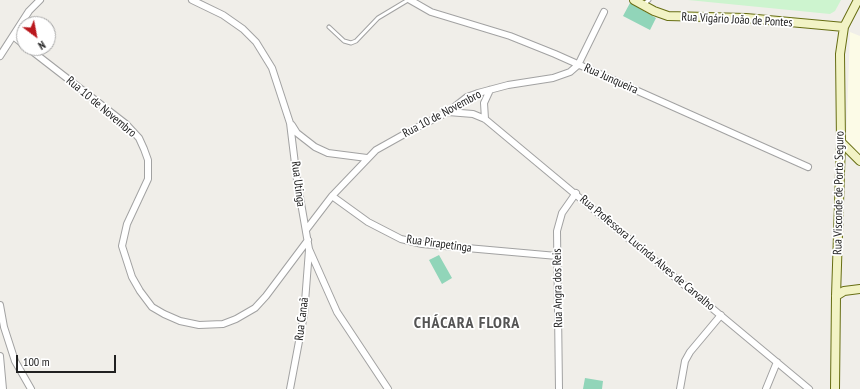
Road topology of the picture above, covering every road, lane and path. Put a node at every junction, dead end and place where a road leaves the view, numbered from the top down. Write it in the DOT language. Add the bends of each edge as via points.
graph roads {
  1 [pos="40,0"];
  2 [pos="192,0"];
  3 [pos="409,0"];
  4 [pos="634,0"];
  5 [pos="858,0"];
  6 [pos="646,3"];
  7 [pos="604,12"];
  8 [pos="329,26"];
  9 [pos="844,27"];
  10 [pos="12,36"];
  11 [pos="16,39"];
  12 [pos="0,56"];
  13 [pos="38,56"];
  14 [pos="578,65"];
  15 [pos="490,90"];
  16 [pos="448,112"];
  17 [pos="486,118"];
  18 [pos="290,123"];
  19 [pos="841,142"];
  20 [pos="367,158"];
  21 [pos="860,161"];
  22 [pos="808,167"];
  23 [pos="840,167"];
  24 [pos="576,193"];
  25 [pos="332,196"];
  26 [pos="306,230"];
  27 [pos="308,240"];
  28 [pos="310,249"];
  29 [pos="557,256"];
  30 [pos="837,282"];
  31 [pos="851,289"];
  32 [pos="860,290"];
  33 [pos="836,296"];
  34 [pos="0,305"];
  35 [pos="720,315"];
  36 [pos="2,328"];
  37 [pos="0,356"];
  38 [pos="777,362"];
  39 [pos="3,389"];
  40 [pos="31,389"];
  41 [pos="290,389"];
  42 [pos="388,389"];
  43 [pos="559,389"];
  44 [pos="680,389"];
  45 [pos="766,389"];
  46 [pos="809,389"];
  47 [pos="835,389"];
  1 -- 10 [label="street"];
  2 -- 18 [label="street, Rua Utinga" via="234,22 256,42 272,68"];
  3 -- 8 [label="lane" via="378,18 351,43 344,41"];
  3 -- 14 [label="street, Rua Junqueira" via="431,12 510,36"];
  4 -- 6 [label="street, Rua Vigário João de Pontes"];
  5 -- 9 [label="street, Rua Visconde de Porto Seguro"];
  6 -- 9 [label="street, Rua Vigário João de Pontes" via="668,16 746,18"];
  7 -- 14 [label="street"];
  9 -- 19 [label="street, Rua Visconde de Porto Seguro" via="840,54"];
  10 -- 11 [label="street"];
  10 -- 12 [label="street"];
  13 -- 27 [label="street, Rua 10 de Novembro" via="126,124 144,148 148,160 148,179 127,224 122,246 132,277 152,307 180,321 199,325 223,324 236,319 255,308 266,296"];
  14 -- 15 [label="street, Rua 10 de Novembro" via="562,76"];
  14 -- 22 [label="street, Rua Junqueira"];
  15 -- 16 [label="street, Rua 10 de Novembro" via="467,97"];
  15 -- 17 [label="street" via="484,103"];
  16 -- 17 [label="street, Rua Professora Lucinda Alves de Carvalho" via="474,114"];
  16 -- 20 [label="street, Rua 10 de Novembro" via="399,136"];
  17 -- 24 [label="street, Rua Professora Lucinda Alves de Carvalho"];
  18 -- 20 [label="street" via="315,148 328,153"];
  18 -- 26 [label="street, Rua Utinga"];
  19 -- 21 [label="street"];
  19 -- 23 [label="street, Rua Visconde de Porto Seguro"];
  20 -- 25 [label="street, Rua 10 de Novembro"];
  21 -- 23 [label="street" via="847,159"];
  23 -- 30 [label="street, Rua Visconde de Porto Seguro"];
  24 -- 29 [label="street, Rua Angra dos Reis" via="559,220"];
  24 -- 35 [label="street, Rua Professora Lucinda Alves de Carvalho"];
  25 -- 26 [label="street, Rua 10 de Novembro"];
  25 -- 29 [label="street, Rua Pirapetinga" via="368,222 401,239 422,244"];
  26 -- 27 [label="street, Rua Utinga"];
  27 -- 28 [label="street, Rua Utinga"];
  28 -- 41 [label="street, Rua Canaã" via="304,315"];
  28 -- 42 [label="street, Rua Utinga" via="337,312"];
  29 -- 43 [label="street, Rua Angra dos Reis"];
  30 -- 31 [label="street"];
  30 -- 33 [label="street, Rua Visconde de Porto Seguro"];
  31 -- 32 [label="street"];
  31 -- 33 [label="street"];
  33 -- 47 [label="street, Rua Visconde de Porto Seguro"];
  34 -- 36 [label="street"];
  35 -- 38 [label="street, Rua Professora Lucinda Alves de Carvalho"];
  35 -- 44 [label="street" via="685,361"];
  36 -- 40 [label="street" via="15,361"];
  37 -- 39 [label="street"];
  38 -- 45 [label="street"];
  38 -- 46 [label="street, Rua Professora Lucinda Alves de Carvalho"];
}
